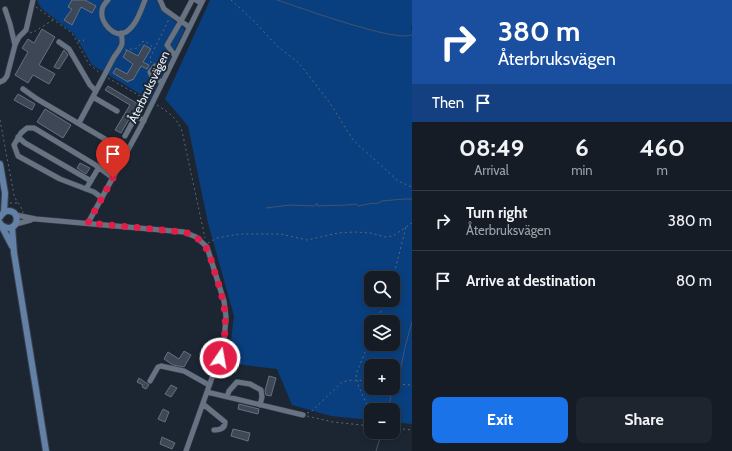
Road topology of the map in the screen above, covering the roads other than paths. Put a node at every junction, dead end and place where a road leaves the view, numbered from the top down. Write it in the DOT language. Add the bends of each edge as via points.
graph roads {
  1 [pos="108,0"];
  2 [pos="145,0"];
  3 [pos="160,0"];
  4 [pos="192,0"];
  5 [pos="196,0"];
  6 [pos="33,2"];
  7 [pos="202,2"];
  8 [pos="5,9"];
  9 [pos="181,21"];
  10 [pos="189,27"];
  11 [pos="121,33"];
  12 [pos="59,42"];
  13 [pos="15,45"];
  14 [pos="175,56"];
  15 [pos="168,71"];
  16 [pos="0,82"];
  17 [pos="162,82"];
  18 [pos="23,89"];
  19 [pos="96,91"];
  20 [pos="93,97"];
  21 [pos="117,111"];
  22 [pos="144,120"];
  23 [pos="79,123"];
  24 [pos="125,136"];
  25 [pos="18,137"];
  26 [pos="128,152"];
  27 [pos="0,164"];
  28 [pos="99,167"];
  29 [pos="113,178"];
  30 [pos="91,181"];
  31 [pos="86,189"];
  32 [pos="5,193"];
  33 [pos="102,198"];
  34 [pos="1,214"];
  35 [pos="15,214"];
  36 [pos="36,219"];
  37 [pos="88,223"];
  38 [pos="1,225"];
  39 [pos="14,225"];
  40 [pos="14,253"];
  41 [pos="150,381"];
  42 [pos="209,385"];
  43 [pos="207,392"];
  44 [pos="227,396"];
  45 [pos="203,404"];
  46 [pos="260,405"];
  47 [pos="303,415"];
  48 [pos="214,430"];
  49 [pos="46,451"];
  50 [pos="186,451"];
  1 -- 11 [label="street" via="102,11 104,22 111,30"];
  2 -- 11 [label="street" via="131,26"];
  3 -- 9 [label="street" via="164,9"];
  4 -- 9 [label="street"];
  5 -- 7 [label="street"];
  6 -- 13 [label="street" via="26,30"];
  7 -- 10 [label="street, Återbruksvägen"];
  8 -- 13 [label="street"];
  9 -- 10 [label="street"];
  9 -- 14 [label="street" via="167,46"];
  10 -- 14 [label="street, Återbruksvägen"];
  11 -- 19 [label="street" via="121,49"];
  12 -- 19 [label="street" via="69,49"];
  13 -- 16 [label="street" via="7,76"];
  14 -- 15 [label="street, Återbruksvägen"];
  15 -- 17 [label="street, Återbruksvägen"];
  15 -- 17 [label="street" via="157,66 152,68 152,76"];
  17 -- 22 [label="street, Återbruksvägen"];
  18 -- 23 [label="street"];
  19 -- 20 [label="street"];
  20 -- 21 [label="street"];
  20 -- 23 [label="street"];
  22 -- 24 [label="street" via="136,116"];
  22 -- 26 [label="street, Återbruksvägen"];
  23 -- 26 [label="street"];
  25 -- 28 [label="street" via="25,129 34,128"];
  25 -- 30 [label="street"];
  25 -- 31 [label="street" via="14,145 18,156 60,179"];
  26 -- 29 [label="street, Återbruksvägen"];
  27 -- 32 [label="main road"];
  28 -- 29 [label="street"];
  28 -- 30 [label="street"];
  29 -- 33 [label="street, Återbruksvägen"];
  30 -- 31 [label="street"];
  31 -- 33 [label="street"];
  32 -- 34 [label="main road"];
  32 -- 35 [label="main road"];
  33 -- 37 [label="street, Återbruksvägen"];
  34 -- 35 [label="main road" via="9,211"];
  35 -- 36 [label="street"];
  35 -- 39 [label="main road" via="17,219"];
  36 -- 37 [label="street"];
  36 -- 39 [label="street"];
  37 -- 42 [label="street" via="184,232 196,237 205,245 225,310 222,348"];
  38 -- 39 [label="main road" via="8,228"];
  38 -- 40 [label="main road"];
  39 -- 40 [label="main road"];
  40 -- 49 [label="main road"];
  41 -- 42 [label="street" via="161,366 184,371"];
  42 -- 43 [label="street"];
  43 -- 44 [label="street"];
  43 -- 45 [label="street"];
  44 -- 46 [label="street"];
  44 -- 46 [label="street" via="239,381 254,385 261,390"];
  45 -- 48 [label="street" via="225,422 223,427"];
  45 -- 50 [label="street"];
  46 -- 47 [label="street"];
}
